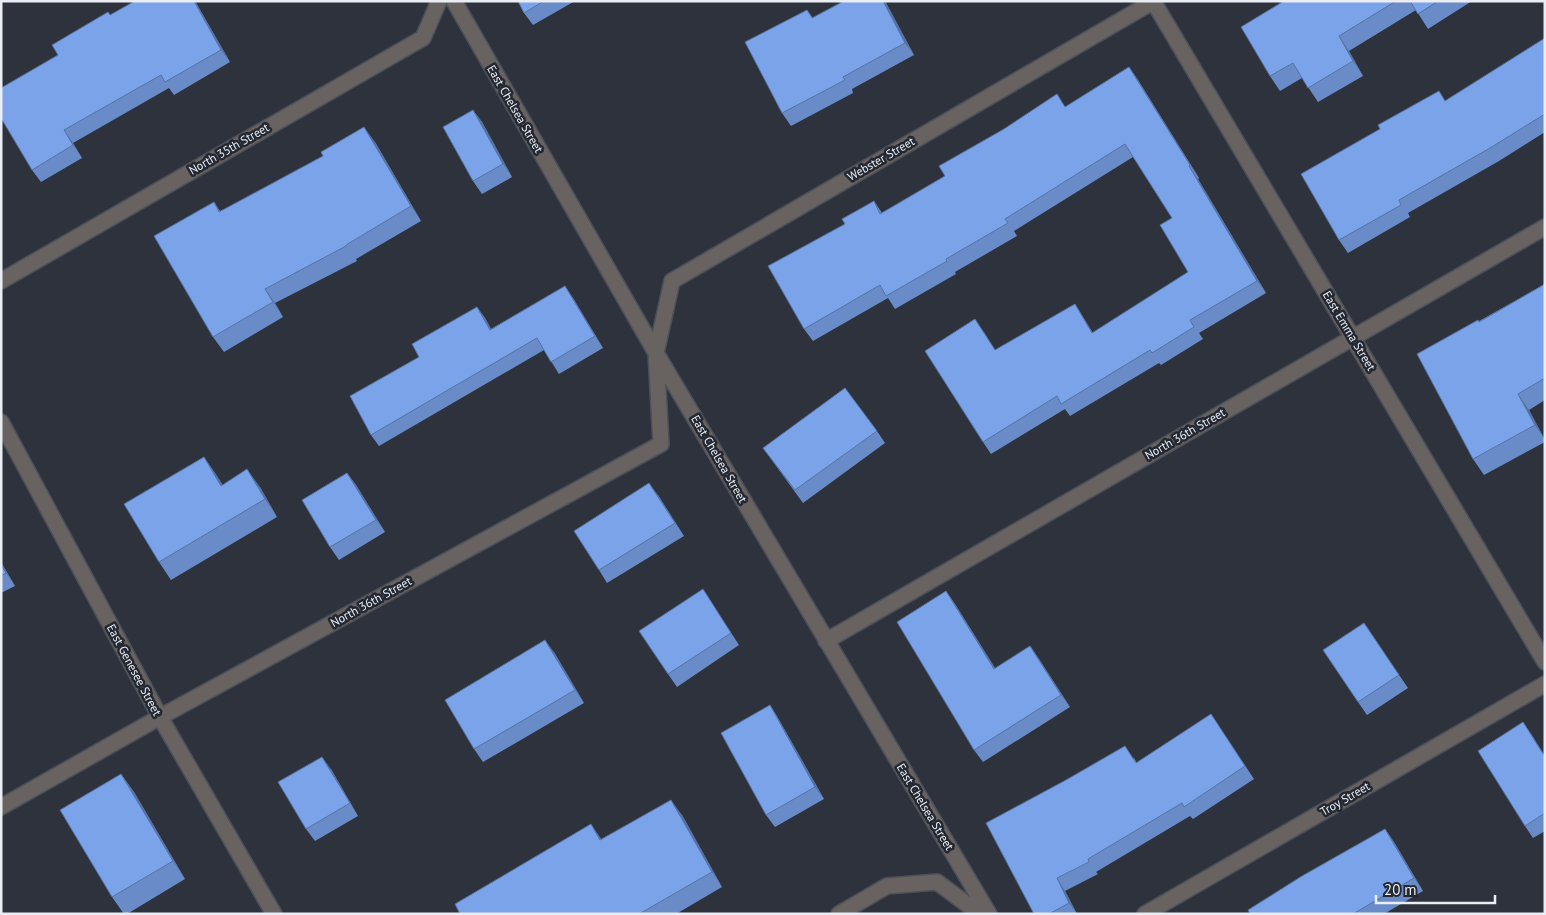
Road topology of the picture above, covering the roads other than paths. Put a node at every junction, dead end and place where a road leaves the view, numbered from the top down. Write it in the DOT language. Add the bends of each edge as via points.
graph roads {
  1 [pos="440,1"];
  2 [pos="454,1"];
  3 [pos="1153,1"];
  4 [pos="1545,227"];
  5 [pos="1,281"];
  6 [pos="1352,337"];
  7 [pos="656,353"];
  8 [pos="1,422"];
  9 [pos="826,641"];
  10 [pos="1545,662"];
  11 [pos="1545,684"];
  12 [pos="160,717"];
  13 [pos="1,807"];
  14 [pos="274,914"];
  15 [pos="839,914"];
  16 [pos="980,914"];
  17 [pos="988,914"];
  18 [pos="1145,914"];
  1 -- 5 [label="street, North 35th Street" via="423,38"];
  2 -- 7 [label="street, East Chelsea Street"];
  3 -- 6 [label="street, East Emma Street"];
  3 -- 7 [label="street, Webster Street" via="672,281"];
  4 -- 6 [label="street, North 36th Street"];
  6 -- 9 [label="street, North 36th Street"];
  6 -- 10 [label="street, East Emma Street"];
  7 -- 9 [label="street, East Chelsea Street"];
  7 -- 12 [label="street, North 36th Street" via="661,444"];
  8 -- 12 [label="street, East Genesee Street"];
  9 -- 17 [label="street, East Chelsea Street"];
  11 -- 18 [label="street, Troy Street"];
  12 -- 13 [label="street, North 36th Street"];
  12 -- 14 [label="street, East Genesee Street"];
  15 -- 16 [label="street" via="888,886 937,882"];
}
